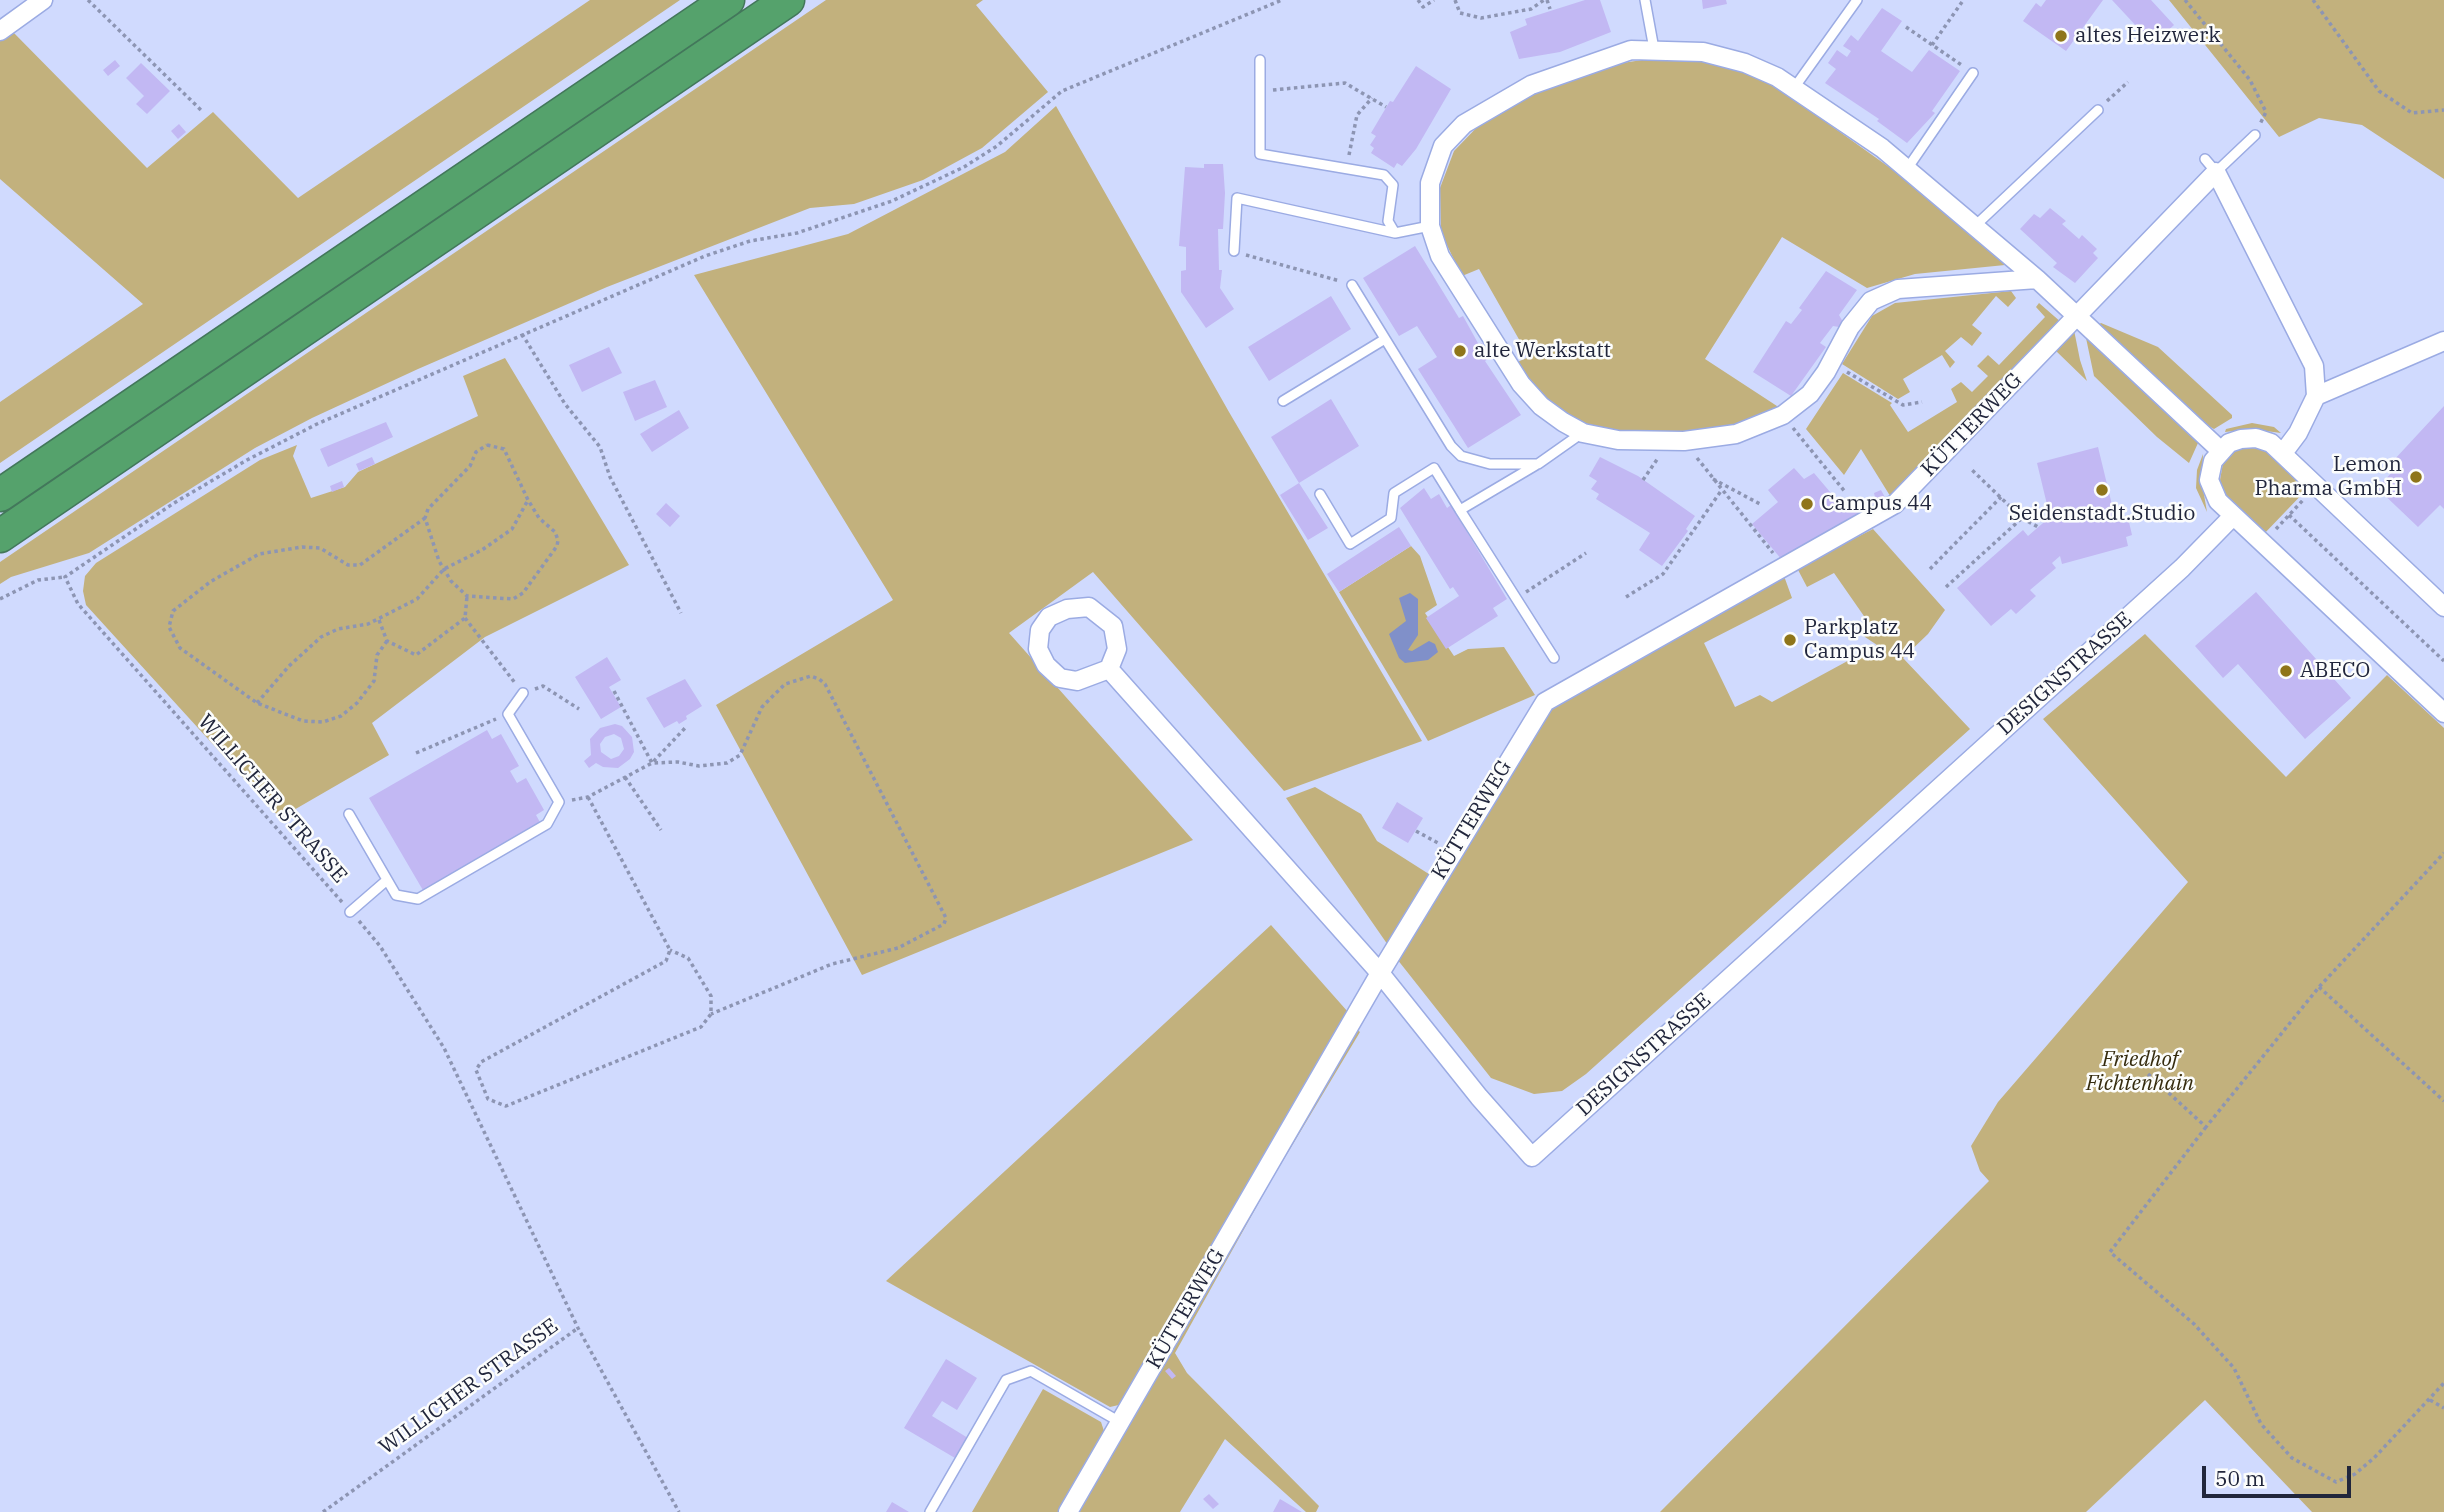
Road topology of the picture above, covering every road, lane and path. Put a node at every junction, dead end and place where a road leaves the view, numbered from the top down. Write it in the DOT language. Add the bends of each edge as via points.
graph roads {
  1 [pos="43,0"];
  2 [pos="88,0"];
  3 [pos="728,0"];
  4 [pos="788,0"];
  5 [pos="1282,0"];
  6 [pos="1418,0"];
  7 [pos="1434,0"];
  8 [pos="1455,0"];
  9 [pos="1546,0"];
  10 [pos="1645,0"];
  11 [pos="1857,0"];
  12 [pos="2185,0"];
  13 [pos="2313,0"];
  14 [pos="1962,2"];
  15 [pos="1550,9"];
  16 [pos="1906,27"];
  17 [pos="0,31"];
  18 [pos="1932,45"];
  19 [pos="1654,49"];
  20 [pos="1260,60"];
  21 [pos="1973,73"];
  22 [pos="2128,82"];
  23 [pos="1794,88"];
  24 [pos="1260,89"];
  25 [pos="1372,97"];
  26 [pos="1386,107"];
  27 [pos="2098,110"];
  28 [pos="2444,110"];
  29 [pos="203,112"];
  30 [pos="2255,135"];
  31 [pos="2211,165"];
  32 [pos="1348,169"];
  33 [pos="1907,169"];
  34 [pos="1976,225"];
  35 [pos="1430,226"];
  36 [pos="1395,233"];
  37 [pos="1234,251"];
  38 [pos="2037,279"];
  39 [pos="1352,285"];
  40 [pos="2076,317"];
  41 [pos="522,334"];
  42 [pos="1385,339"];
  43 [pos="2444,341"];
  44 [pos="1832,363"];
  45 [pos="2316,396"];
  46 [pos="1283,401"];
  47 [pos="1922,402"];
  48 [pos="1783,415"];
  49 [pos="1583,433"];
  50 [pos="1684,441"];
  51 [pos="2220,450"];
  52 [pos="2283,453"];
  53 [pos="1538,464"];
  54 [pos="1972,470"];
  55 [pos="1712,478"];
  56 [pos="1720,491"];
  57 [pos="1846,493"];
  58 [pos="1320,494"];
  59 [pos="0,495"];
  60 [pos="2001,497"];
  61 [pos="528,500"];
  62 [pos="1760,504"];
  63 [pos="1460,510"];
  64 [pos="2289,515"];
  65 [pos="2233,516"];
  66 [pos="425,518"];
  67 [pos="2022,518"];
  68 [pos="2038,527"];
  69 [pos="0,536"];
  70 [pos="1586,553"];
  71 [pos="1786,568"];
  72 [pos="444,569"];
  73 [pos="1930,569"];
  74 [pos="65,578"];
  75 [pos="1946,587"];
  76 [pos="467,596"];
  77 [pos="1626,597"];
  78 [pos="1516,598"];
  79 [pos="0,599"];
  80 [pos="2444,607"];
  81 [pos="681,613"];
  82 [pos="465,618"];
  83 [pos="379,619"];
  84 [pos="387,641"];
  85 [pos="1554,658"];
  86 [pos="2444,662"];
  87 [pos="1109,668"];
  88 [pos="614,691"];
  89 [pos="523,693"];
  90 [pos="257,703"];
  91 [pos="579,709"];
  92 [pos="2444,713"];
  93 [pos="508,714"];
  94 [pos="687,727"];
  95 [pos="416,753"];
  96 [pos="652,763"];
  97 [pos="625,777"];
  98 [pos="588,797"];
  99 [pos="559,802"];
  100 [pos="349,814"];
  101 [pos="661,830"];
  102 [pos="1416,831"];
  103 [pos="1452,852"];
  104 [pos="2444,853"];
  105 [pos="387,880"];
  106 [pos="350,912"];
  107 [pos="670,950"];
  108 [pos="1380,973"];
  109 [pos="2319,987"];
  110 [pos="711,1014"];
  111 [pos="2148,1074"];
  112 [pos="2444,1101"];
  113 [pos="2206,1128"];
  114 [pos="578,1328"];
  115 [pos="2444,1383"];
  116 [pos="2430,1400"];
  117 [pos="2444,1408"];
  118 [pos="1121,1423"];
  119 [pos="323,1512"];
  120 [pos="679,1512"];
  121 [pos="930,1512"];
  122 [pos="1069,1512"];
  1 -- 17 [label="street"];
  2 -- 29 [label="path"];
  3 -- 59 [label="highway"];
  4 -- 69 [label="highway"];
  5 -- 41 [label="path" via="1062,91 975,160 891,201 797,233 750,241 705,256"];
  6 -- 7 [label="path" via="1423,7"];
  8 -- 9 [label="path" via="1460,13 1481,18 1531,9"];
  9 -- 15 [label="path"];
  10 -- 19 [label="lane"];
  11 -- 23 [label="lane"];
  12 -- 30 [label="path" via="2250,80 2266,112"];
  13 -- 28 [label="path" via="2379,91 2412,113"];
  14 -- 18 [label="path"];
  16 -- 18 [label="path"];
  18 -- 21 [label="path"];
  19 -- 23 [label="street" via="1703,52 1745,63"];
  19 -- 35 [label="street" via="1631,50 1531,85 1464,124 1443,146 1430,183"];
  20 -- 24 [label="lane"];
  21 -- 33 [label="lane"];
  22 -- 27 [label="path"];
  23 -- 33 [label="street"];
  24 -- 25 [label="path" via="1295,90 1332,82 1345,83"];
  24 -- 32 [label="lane" via="1260,154"];
  25 -- 26 [label="path"];
  25 -- 32 [label="path" via="1357,115"];
  27 -- 34 [label="lane"];
  30 -- 31 [label="lane"];
  31 -- 40 [label="street, KÜTTERWEG"];
  31 -- 45 [label="street" via="2314,366"];
  32 -- 36 [label="lane" via="1384,175 1393,185 1388,221"];
  33 -- 34 [label="street"];
  34 -- 38 [label="street"];
  35 -- 36 [label="lane"];
  35 -- 49 [label="street" via="1440,256 1521,384 1541,406"];
  36 -- 37 [label="lane" via="1237,198"];
  37 -- 39 [label="path"];
  38 -- 40 [label="street"];
  38 -- 44 [label="street" via="1898,289 1871,301 1850,327"];
  39 -- 42 [label="lane"];
  40 -- 51 [label="street"];
  40 -- 71 [label="street, KÜTTERWEG" via="1895,504"];
  41 -- 74 [label="path" via="328,419 247,460 174,503"];
  41 -- 81 [label="path" via="570,412 600,447 610,477"];
  42 -- 46 [label="lane"];
  42 -- 53 [label="lane" via="1461,456 1490,464"];
  43 -- 45 [label="street"];
  44 -- 47 [label="path" via="1903,405"];
  44 -- 48 [label="street" via="1810,394"];
  45 -- 52 [label="street"];
  48 -- 50 [label="street" via="1735,433"];
  48 -- 57 [label="path"];
  49 -- 50 [label="street" via="1618,440"];
  49 -- 53 [label="lane"];
  50 -- 55 [label="path"];
  51 -- 52 [label="street" via="2229,443 2256,438"];
  51 -- 65 [label="street" via="2209,480 2218,501"];
  52 -- 80 [label="street"];
  53 -- 63 [label="lane"];
  54 -- 60 [label="path"];
  55 -- 56 [label="path"];
  55 -- 62 [label="path"];
  56 -- 71 [label="path"];
  56 -- 77 [label="path" via="1663,574"];
  58 -- 63 [label="lane" via="1350,544 1391,518 1394,493 1434,468"];
  60 -- 67 [label="path"];
  60 -- 73 [label="path"];
  61 -- 66 [label="path" via="504,449 487,445 428,509"];
  61 -- 72 [label="path" via="512,529"];
  61 -- 76 [label="path" via="555,532 557,546 523,593 513,599"];
  63 -- 78 [label="lane"];
  64 -- 86 [label="path"];
  65 -- 92 [label="street"];
  65 -- 108 [label="street, DESIGNSTRASSE" via="2182,568 1532,1157"];
  66 -- 72 [label="path"];
  66 -- 90 [label="path" via="360,565 348,565 320,548 259,554 173,611 169,627 180,648"];
  67 -- 68 [label="path"];
  67 -- 75 [label="path"];
  70 -- 78 [label="path"];
  71 -- 103 [label="street, KÜTTERWEG" via="1545,702"];
  72 -- 76 [label="path"];
  72 -- 83 [label="path" via="417,599"];
  74 -- 79 [label="path" via="38,580"];
  74 -- 106 [label="path, WILLICHER STRASSE" via="78,604"];
  76 -- 82 [label="path"];
  78 -- 85 [label="lane"];
  82 -- 84 [label="path" via="416,655"];
  82 -- 89 [label="path"];
  83 -- 84 [label="path"];
  83 -- 90 [label="path" via="338,628 321,637"];
  84 -- 90 [label="path" via="377,654 374,681 341,716 323,722 303,721"];
  87 -- 87 [label="street" via="1077,681 1060,678 1038,649 1040,630 1049,617 1088,607 1113,626 1117,649"];
  87 -- 108 [label="street, DESIGNSTRASSE"];
  88 -- 96 [label="path"];
  89 -- 91 [label="path" via="544,686"];
  89 -- 93 [label="lane"];
  93 -- 95 [label="path"];
  93 -- 99 [label="lane"];
  94 -- 96 [label="path"];
  96 -- 97 [label="path"];
  96 -- 110 [label="path" via="727,764 740,755 772,694 799,679 819,679 946,918 944,924 898,947 832,964"];
  97 -- 98 [label="path"];
  97 -- 101 [label="path"];
  98 -- 99 [label="path"];
  98 -- 107 [label="path"];
  99 -- 105 [label="lane" via="547,824 418,899 396,895"];
  100 -- 105 [label="lane"];
  102 -- 103 [label="path"];
  103 -- 108 [label="street, KÜTTERWEG"];
  104 -- 109 [label="path"];
  105 -- 106 [label="lane"];
  106 -- 114 [label="path, WILLICHER STRASSE" via="380,946 444,1048"];
  107 -- 110 [label="path" via="688,958 711,996"];
  107 -- 110 [label="path" via="666,961 481,1062 476,1070 488,1100 506,1106 701,1027"];
  108 -- 118 [label="street, KÜTTERWEG"];
  109 -- 112 [label="path"];
  109 -- 113 [label="path"];
  111 -- 113 [label="path"];
  113 -- 116 [label="path" via="2110,1252 2194,1324 2234,1368 2261,1424 2292,1458 2336,1482 2364,1466"];
  114 -- 119 [label="path, WILLICHER STRASSE"];
  114 -- 120 [label="path"];
  115 -- 116 [label="path"];
  116 -- 117 [label="path"];
  118 -- 121 [label="lane" via="1031,1371 1006,1380"];
  118 -- 122 [label="street, KÜTTERWEG"];
}
